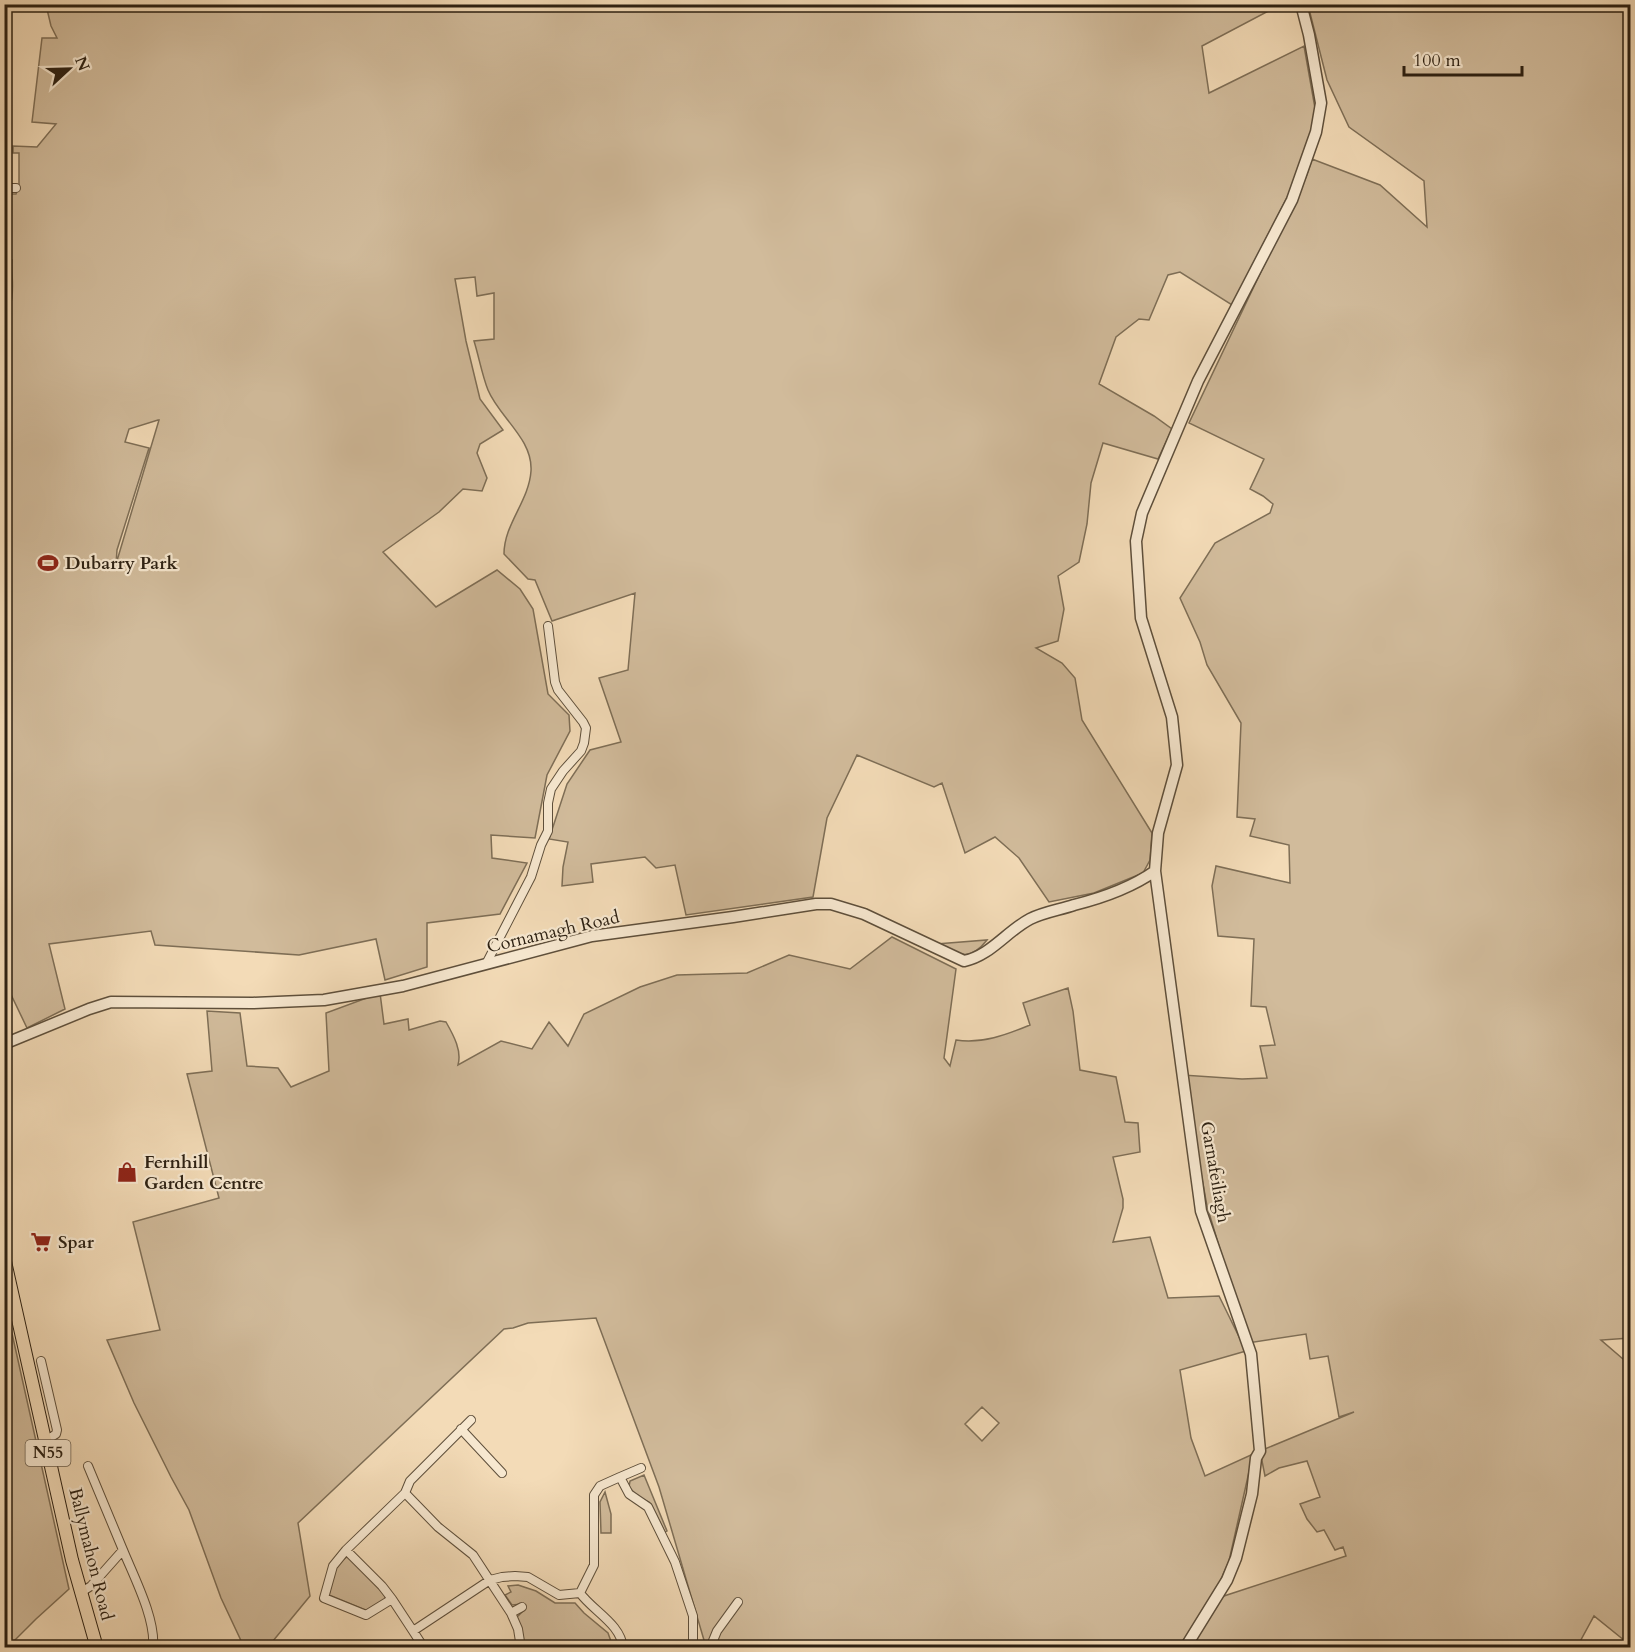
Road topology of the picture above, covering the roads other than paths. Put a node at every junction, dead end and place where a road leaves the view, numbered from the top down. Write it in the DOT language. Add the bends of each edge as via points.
graph roads {
  1 [pos="1301,4"];
  2 [pos="4,188"];
  3 [pos="16,188"];
  4 [pos="548,626"];
  5 [pos="1155,872"];
  6 [pos="486,964"];
  7 [pos="4,1044"];
  8 [pos="4,1257"];
  9 [pos="41,1361"];
  10 [pos="471,1420"];
  11 [pos="461,1430"];
  12 [pos="45,1441"];
  13 [pos="88,1466"];
  14 [pos="641,1468"];
  15 [pos="502,1473"];
  16 [pos="620,1477"];
  17 [pos="405,1493"];
  18 [pos="123,1550"];
  19 [pos="346,1550"];
  20 [pos="490,1580"];
  21 [pos="81,1593"];
  22 [pos="580,1593"];
  23 [pos="392,1599"];
  24 [pos="738,1602"];
  25 [pos="522,1607"];
  26 [pos="511,1613"];
  27 [pos="413,1631"];
  28 [pos="97,1647"];
  29 [pos="153,1647"];
  30 [pos="423,1647"];
  31 [pos="521,1647"];
  32 [pos="623,1647"];
  33 [pos="693,1647"];
  34 [pos="710,1647"];
  35 [pos="1185,1647"];
  1 -- 5 [label="street, Garnafeiliagh" via="1321,103 1316,132 1292,200 1198,381 1142,513 1136,541 1141,618 1172,717 1177,765 1158,833"];
  2 -- 3 [label="street"];
  4 -- 6 [label="street" via="555,682 586,728 584,743 551,789 548,831 531,877"];
  5 -- 6 [label="street, Cornamagh Road" via="1140,882 1090,901 1044,912 975,959 964,961 864,914 831,904 816,904 592,936"];
  5 -- 35 [label="street, Garnafeiliagh" via="1201,1211 1251,1354 1260,1451 1236,1558 1227,1580"];
  6 -- 7 [label="street, Cornamagh Road" via="403,986 324,1000 111,1002"];
  8 -- 12 [label="main road, Ballymahon Road / N55"];
  9 -- 12 [label="street" via="57,1430"];
  10 -- 11 [label="street"];
  11 -- 15 [label="street"];
  11 -- 17 [label="street" via="410,1481"];
  12 -- 21 [label="main road, Ballymahon Road / N55"];
  13 -- 18 [label="street"];
  14 -- 16 [label="street"];
  16 -- 22 [label="street" via="600,1486 594,1495 594,1565"];
  16 -- 33 [label="street" via="629,1494 648,1507 675,1562 693,1616"];
  17 -- 19 [label="street"];
  17 -- 20 [label="street" via="473,1555"];
  18 -- 21 [label="street"];
  18 -- 29 [label="street" via="152,1628"];
  19 -- 23 [label="street"];
  19 -- 23 [label="street" via="333,1566 322,1597 366,1615"];
  20 -- 22 [label="street" via="522,1576 556,1594"];
  20 -- 26 [label="street"];
  20 -- 27 [label="street"];
  21 -- 28 [label="main road, Ballymahon Road / N55"];
  22 -- 32 [label="street" via="616,1628"];
  23 -- 27 [label="street"];
  24 -- 34 [label="street"];
  25 -- 26 [label="street"];
  26 -- 31 [label="street"];
  27 -- 30 [label="street"];
}
